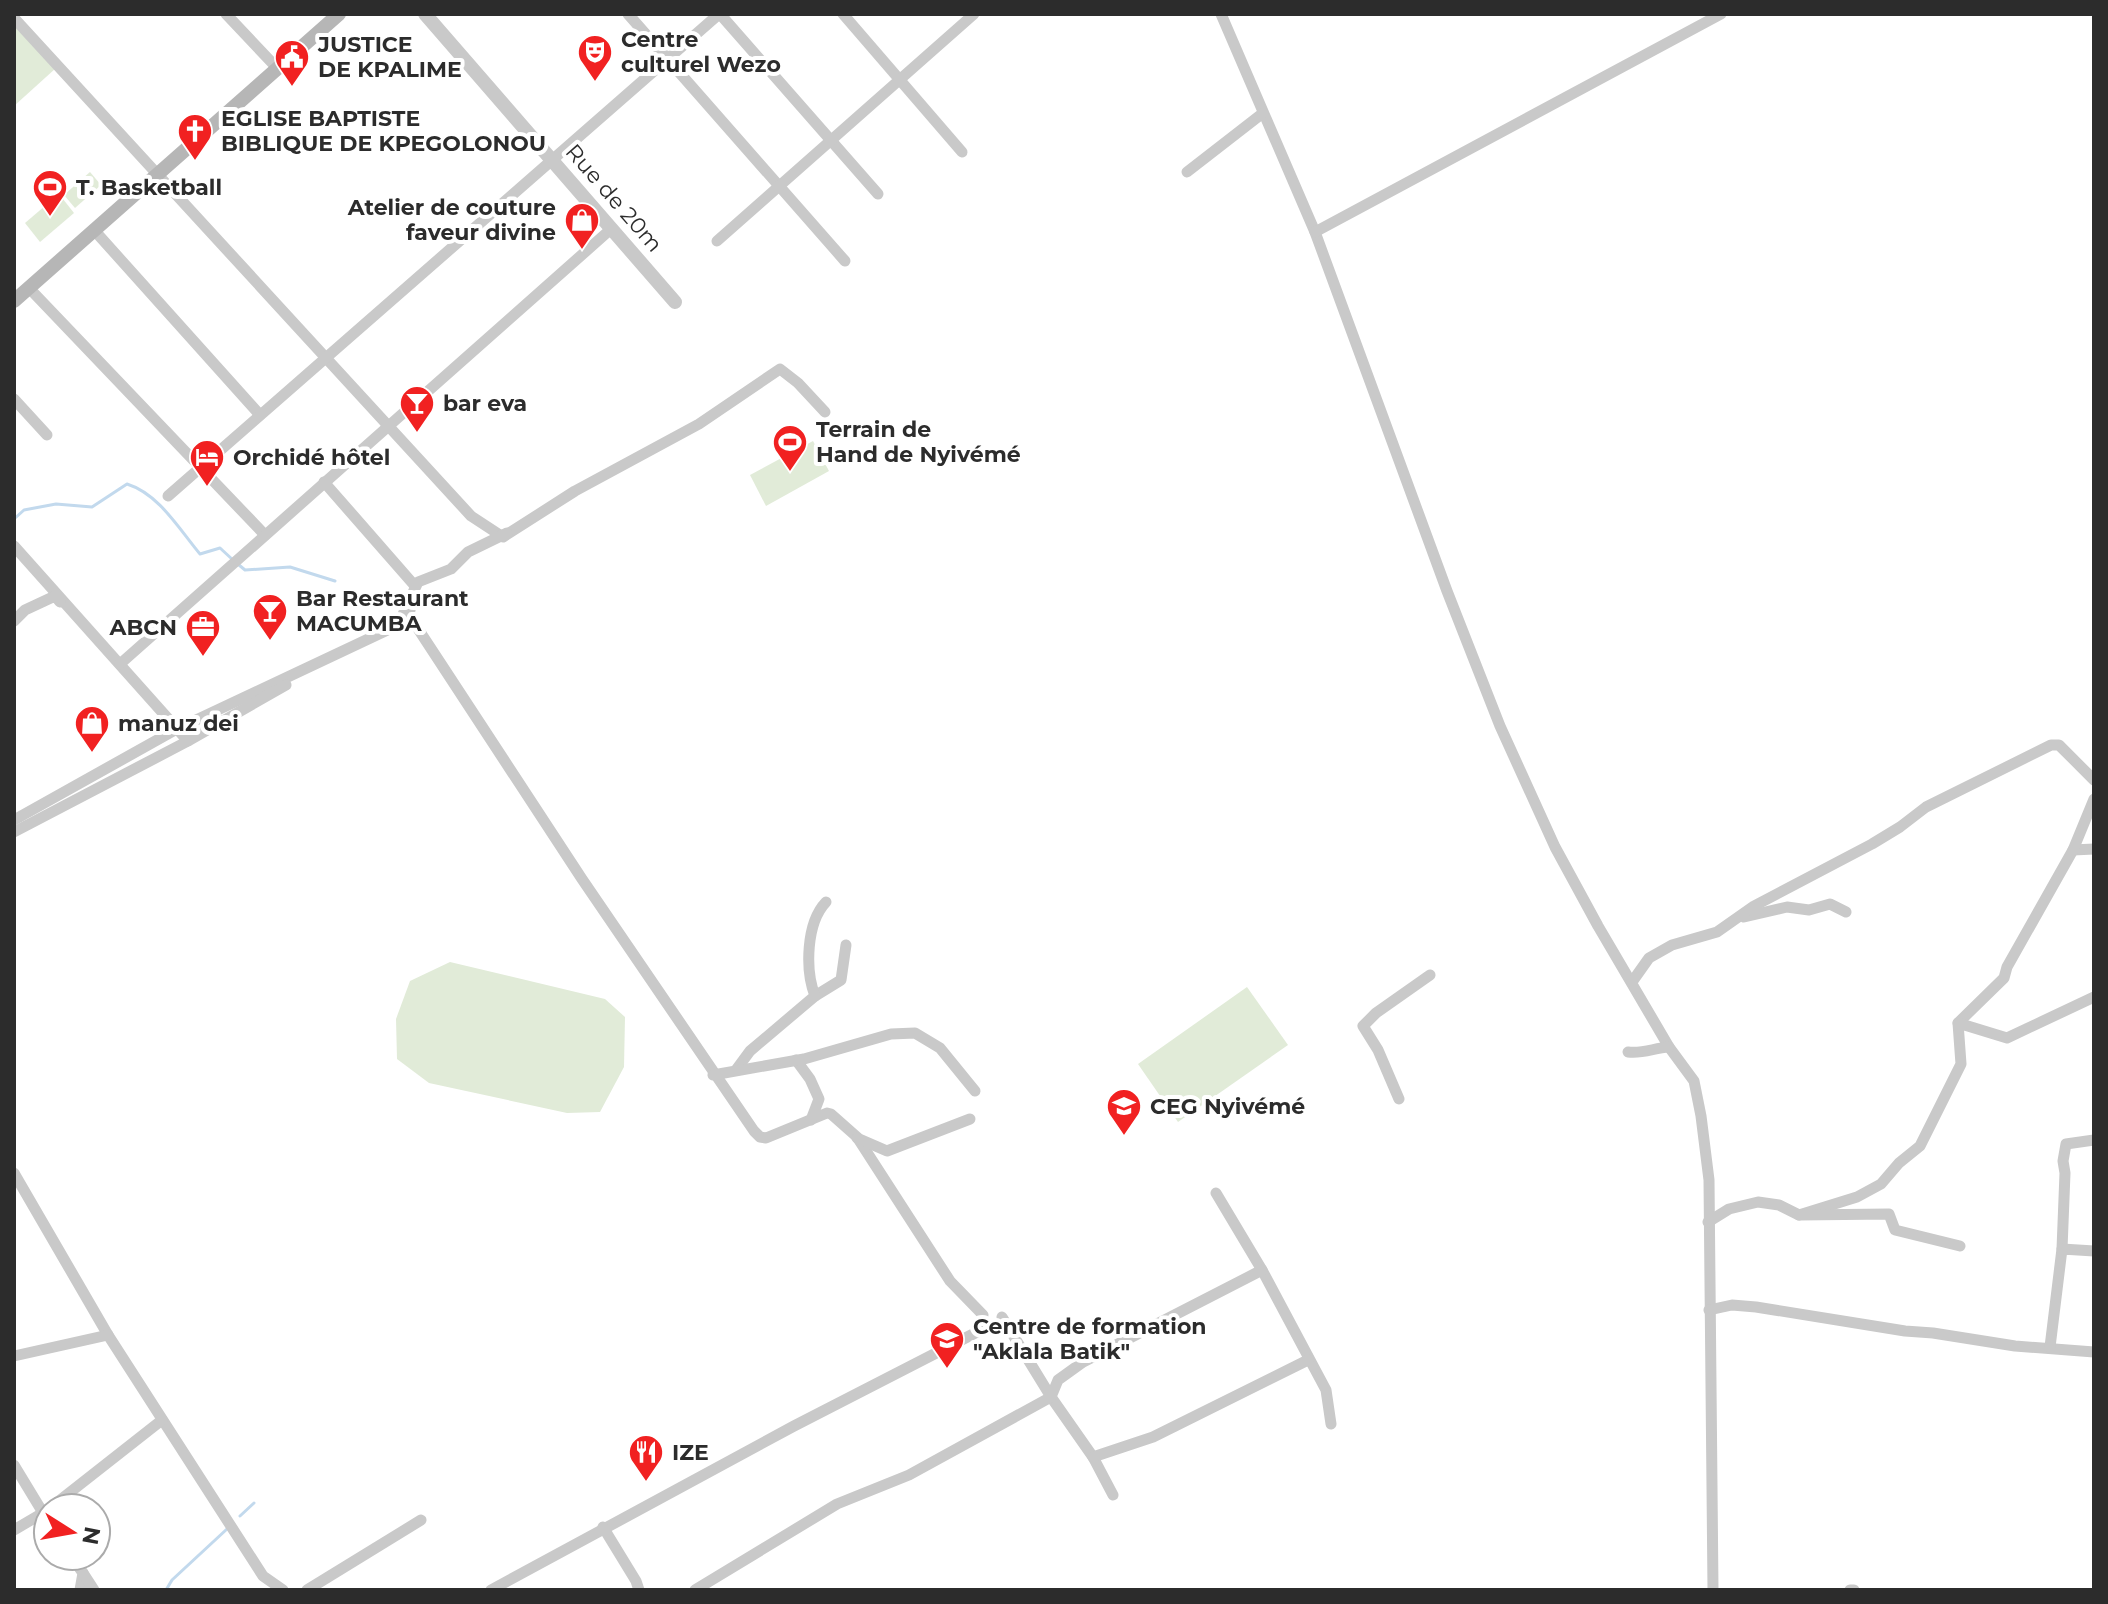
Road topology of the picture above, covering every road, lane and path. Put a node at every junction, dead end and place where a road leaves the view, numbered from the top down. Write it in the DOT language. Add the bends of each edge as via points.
graph roads {
  1 [pos="226,14"];
  2 [pos="339,14"];
  3 [pos="425,14"];
  4 [pos="628,14"];
  5 [pos="719,14"];
  6 [pos="843,14"];
  7 [pos="974,14"];
  8 [pos="1221,14"];
  9 [pos="1721,14"];
  10 [pos="14,18"];
  11 [pos="668,59"];
  12 [pos="277,68"];
  13 [pos="900,80"];
  14 [pos="1263,113"];
  15 [pos="831,140"];
  16 [pos="962,152"];
  17 [pos="552,160"];
  18 [pos="1187,172"];
  19 [pos="157,174"];
  20 [pos="779,186"];
  21 [pos="878,194"];
  22 [pos="611,229"];
  23 [pos="94,230"];
  24 [pos="1315,232"];
  25 [pos="717,241"];
  26 [pos="845,261"];
  27 [pos="29,288"];
  28 [pos="14,301"];
  29 [pos="675,302"];
  30 [pos="326,358"];
  31 [pos="14,399"];
  32 [pos="825,412"];
  33 [pos="260,415"];
  34 [pos="388,425"];
  35 [pos="47,435"];
  36 [pos="676,441"];
  37 [pos="200,467"];
  38 [pos="324,482"];
  39 [pos="168,496"];
  40 [pos="265,535"];
  41 [pos="14,546"];
  42 [pos="409,615"];
  43 [pos="14,621"];
  44 [pos="120,664"];
  45 [pos="175,730"];
  46 [pos="188,741"];
  47 [pos="2094,780"];
  48 [pos="2094,799"];
  49 [pos="14,820"];
  50 [pos="14,832"];
  51 [pos="2094,849"];
  52 [pos="2073,850"];
  53 [pos="826,902"];
  54 [pos="1846,912"];
  55 [pos="1735,919"];
  56 [pos="846,945"];
  57 [pos="1430,975"];
  58 [pos="1632,982"];
  59 [pos="815,996"];
  60 [pos="2094,997"];
  61 [pos="1958,1023"];
  62 [pos="1669,1047"];
  63 [pos="1628,1052"];
  64 [pos="796,1060"];
  65 [pos="736,1070"];
  66 [pos="713,1075"];
  67 [pos="975,1091"];
  68 [pos="1399,1099"];
  69 [pos="970,1119"];
  70 [pos="811,1120"];
  71 [pos="857,1137"];
  72 [pos="2094,1140"];
  73 [pos="14,1173"];
  74 [pos="1216,1193"];
  75 [pos="1799,1215"];
  76 [pos="1708,1222"];
  77 [pos="1960,1246"];
  78 [pos="2062,1249"];
  79 [pos="2094,1251"];
  80 [pos="1262,1270"];
  81 [pos="1709,1310"];
  82 [pos="1002,1317"];
  83 [pos="108,1335"];
  84 [pos="2050,1347"];
  85 [pos="2094,1352"];
  86 [pos="14,1356"];
  87 [pos="1308,1360"];
  88 [pos="1051,1397"];
  89 [pos="162,1420"];
  90 [pos="1331,1424"];
  91 [pos="1093,1457"];
  92 [pos="14,1465"];
  93 [pos="33,1492"];
  94 [pos="73,1492"];
  95 [pos="1113,1495"];
  96 [pos="421,1520"];
  97 [pos="32,1521"];
  98 [pos="603,1527"];
  99 [pos="14,1530"];
  100 [pos="83,1573"];
  101 [pos="80,1590"];
  102 [pos="94,1590"];
  103 [pos="283,1590"];
  104 [pos="307,1590"];
  105 [pos="491,1590"];
  106 [pos="639,1590"];
  107 [pos="695,1590"];
  108 [pos="1713,1590"];
  1 -- 12 [label="street"];
  2 -- 12 [label="main road"];
  3 -- 17 [label="street, Rue de 20m"];
  4 -- 11 [label="street"];
  5 -- 11 [label="street"];
  5 -- 15 [label="street"];
  6 -- 13 [label="street"];
  7 -- 13 [label="street"];
  8 -- 14 [label="street"];
  9 -- 24 [label="street"];
  10 -- 19 [label="street"];
  11 -- 17 [label="street"];
  11 -- 20 [label="street"];
  12 -- 19 [label="main road"];
  13 -- 15 [label="street"];
  13 -- 16 [label="street"];
  14 -- 18 [label="street"];
  14 -- 24 [label="street"];
  15 -- 20 [label="street"];
  15 -- 21 [label="street"];
  17 -- 22 [label="street, Rue de 20m"];
  17 -- 30 [label="street"];
  19 -- 23 [label="main road"];
  19 -- 30 [label="street"];
  20 -- 25 [label="street"];
  20 -- 26 [label="street"];
  22 -- 29 [label="street, Rue de 20m"];
  22 -- 34 [label="street"];
  23 -- 27 [label="main road"];
  23 -- 33 [label="street"];
  24 -- 58 [label="street" via="1500,726 1555,847"];
  27 -- 28 [label="main road"];
  27 -- 37 [label="street"];
  30 -- 33 [label="street"];
  30 -- 34 [label="street"];
  31 -- 35 [label="street"];
  32 -- 34 [label="street" via="780,369 699,424 503,537 471,516"];
  33 -- 37 [label="street"];
  34 -- 38 [label="street"];
  36 -- 45 [label="street" via="468,552 451,569 418,582 398,625"];
  37 -- 39 [label="street"];
  37 -- 40 [label="street"];
  38 -- 40 [label="street"];
  38 -- 42 [label="street" via="415,586"];
  40 -- 44 [label="street"];
  41 -- 44 [label="street"];
  42 -- 46 [label="street"];
  42 -- 66 [label="street"];
  43 -- 44 [label="street" via="55,596"];
  44 -- 45 [label="street"];
  44 -- 46 [label="street"];
  45 -- 49 [label="street"];
  46 -- 50 [label="street"];
  47 -- 55 [label="street" via="2059,745 2051,745 1926,807 1872,844"];
  48 -- 52 [label="street"];
  51 -- 52 [label="street"];
  52 -- 61 [label="street" via="2004,978"];
  53 -- 59 [label="street" via="817,914 807,960"];
  54 -- 55 [label="street" via="1830,904"];
  55 -- 58 [label="street" via="1717,932 1649,958"];
  56 -- 59 [label="street" via="841,980"];
  57 -- 68 [label="street" via="1363,1026"];
  58 -- 62 [label="street"];
  59 -- 65 [label="street" via="750,1051"];
  60 -- 61 [label="street" via="2007,1038"];
  61 -- 75 [label="street" via="1961,1064 1920,1146 1881,1184"];
  62 -- 63 [label="street"];
  62 -- 76 [label="street" via="1694,1081 1709,1180"];
  64 -- 65 [label="street"];
  64 -- 67 [label="street" via="891,1034 915,1033 940,1048"];
  64 -- 70 [label="street" via="819,1099"];
  65 -- 66 [label="street"];
  66 -- 70 [label="street" via="760,1137"];
  69 -- 71 [label="street" via="887,1151"];
  70 -- 71 [label="street" via="831,1114"];
  71 -- 98 [label="street" via="950,1281 983,1315 979,1331"];
  72 -- 78 [label="street" via="2066,1144"];
  73 -- 83 [label="street"];
  74 -- 80 [label="street"];
  75 -- 76 [label="street" via="1758,1202 1729,1209"];
  75 -- 77 [label="street" via="1889,1214 1895,1230"];
  76 -- 81 [label="street"];
  78 -- 79 [label="street"];
  78 -- 84 [label="street"];
  80 -- 87 [label="street"];
  80 -- 88 [label="street" via="1083,1362 1058,1380"];
  81 -- 84 [label="street" via="1756,1307"];
  81 -- 108 [label="street"];
  82 -- 88 [label="street"];
  83 -- 86 [label="street"];
  83 -- 89 [label="street"];
  84 -- 85 [label="street"];
  87 -- 90 [label="street" via="1326,1390"];
  87 -- 91 [label="street" via="1153,1437"];
  88 -- 91 [label="street"];
  88 -- 107 [label="street" via="909,1475 837,1504"];
  89 -- 94 [label="street"];
  89 -- 103 [label="street" via="263,1576"];
  91 -- 95 [label="street"];
  92 -- 93 [label="street"];
  96 -- 104 [label="street"];
  97 -- 99 [label="street"];
  98 -- 105 [label="street"];
  98 -- 106 [label="street"];
  100 -- 101 [label="street"];
  100 -- 102 [label="street"];
}
